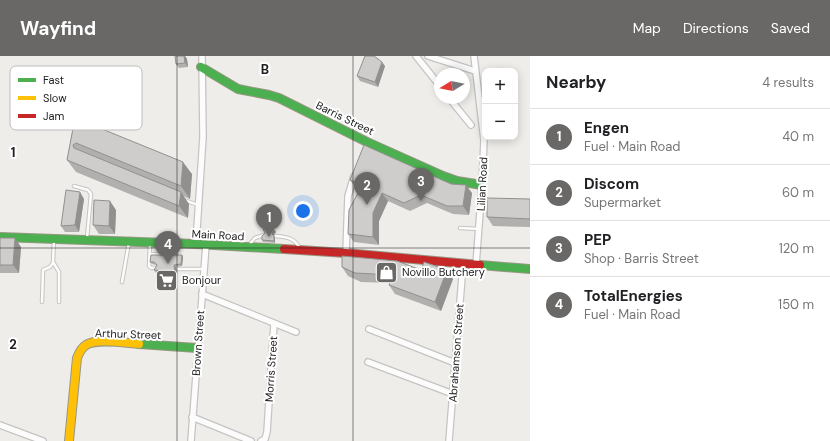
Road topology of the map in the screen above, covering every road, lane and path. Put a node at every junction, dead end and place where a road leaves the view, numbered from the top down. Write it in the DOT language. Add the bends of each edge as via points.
graph roads {
  1 [pos="202,56"];
  2 [pos="416,56"];
  3 [pos="428,56"];
  4 [pos="474,56"];
  5 [pos="202,67"];
  6 [pos="475,71"];
  7 [pos="434,78"];
  8 [pos="454,104"];
  9 [pos="471,125"];
  10 [pos="357,168"];
  11 [pos="482,185"];
  12 [pos="74,186"];
  13 [pos="177,197"];
  14 [pos="198,206"];
  15 [pos="460,228"];
  16 [pos="479,229"];
  17 [pos="264,235"];
  18 [pos="276,236"];
  19 [pos="0,237"];
  20 [pos="54,239"];
  21 [pos="86,240"];
  22 [pos="129,242"];
  23 [pos="150,242"];
  24 [pos="177,243"];
  25 [pos="196,244"];
  26 [pos="206,245"];
  27 [pos="247,247"];
  28 [pos="300,250"];
  29 [pos="346,253"];
  30 [pos="150,254"];
  31 [pos="53,262"];
  32 [pos="463,264"];
  33 [pos="476,265"];
  34 [pos="156,268"];
  35 [pos="178,269"];
  36 [pos="204,269"];
  37 [pos="530,269"];
  38 [pos="122,282"];
  39 [pos="202,294"];
  40 [pos="42,302"];
  41 [pos="59,302"];
  42 [pos="274,324"];
  43 [pos="369,330"];
  44 [pos="296,332"];
  45 [pos="197,348"];
  46 [pos="368,362"];
  47 [pos="455,363"];
  48 [pos="453,394"];
  49 [pos="192,417"];
  50 [pos="0,425"];
  51 [pos="43,441"];
  52 [pos="69,441"];
  53 [pos="190,441"];
  54 [pos="251,441"];
  55 [pos="261,441"];
  56 [pos="449,441"];
  1 -- 5 [label="street"];
  2 -- 7 [label="street"];
  3 -- 6 [label="street"];
  4 -- 6 [label="street, Lilian Road"];
  5 -- 11 [label="street, Barris Street" via="238,89 274,96 365,145 457,181"];
  5 -- 14 [label="street" via="203,137"];
  6 -- 11 [label="street, Lilian Road" via="484,130"];
  8 -- 9 [label="street"];
  10 -- 29 [label="street" via="349,191"];
  11 -- 16 [label="street, Lilian Road"];
  12 -- 21 [label="lane" via="88,190 91,194"];
  13 -- 14 [label="lane"];
  14 -- 25 [label="street"];
  15 -- 16 [label="lane"];
  16 -- 33 [label="street, Lilian Road"];
  17 -- 27 [label="lane" via="255,238"];
  18 -- 28 [label="lane" via="292,239"];
  19 -- 20 [label="street, Main Road"];
  20 -- 21 [label="street, Main Road"];
  20 -- 31 [label="lane"];
  21 -- 22 [label="street, Main Road"];
  22 -- 23 [label="street, Main Road"];
  22 -- 38 [label="lane"];
  23 -- 24 [label="street, Main Road"];
  23 -- 30 [label="lane"];
  24 -- 25 [label="street, Main Road"];
  24 -- 30 [label="lane" via="175,255"];
  25 -- 26 [label="street, Main Road"];
  26 -- 27 [label="street, Main Road"];
  26 -- 36 [label="street, Brown Street"];
  27 -- 28 [label="street, Main Road"];
  28 -- 29 [label="street, Main Road"];
  29 -- 32 [label="street, Main Road"];
  30 -- 34 [label="lane" via="150,266"];
  31 -- 40 [label="lane" via="50,267 43,270"];
  31 -- 41 [label="lane" via="59,272"];
  32 -- 33 [label="street, Main Road"];
  32 -- 47 [label="street, Abrahamson Street"];
  33 -- 37 [label="street, Main Road"];
  35 -- 36 [label="lane"];
  36 -- 39 [label="street, Brown Street"];
  39 -- 42 [label="street, Morris Street"];
  39 -- 45 [label="street, Brown Street"];
  42 -- 44 [label="street"];
  42 -- 55 [label="street, Morris Street" via="268,428 265,439"];
  43 -- 47 [label="street"];
  45 -- 49 [label="street, Brown Street"];
  45 -- 52 [label="street, Arthur Street" via="101,342 86,344 77,358"];
  46 -- 48 [label="street"];
  47 -- 48 [label="street, Abrahamson Street"];
  48 -- 56 [label="street, Abrahamson Street"];
  49 -- 53 [label="street, Brown Street"];
  49 -- 54 [label="street"];
  50 -- 51 [label="street"];
}
